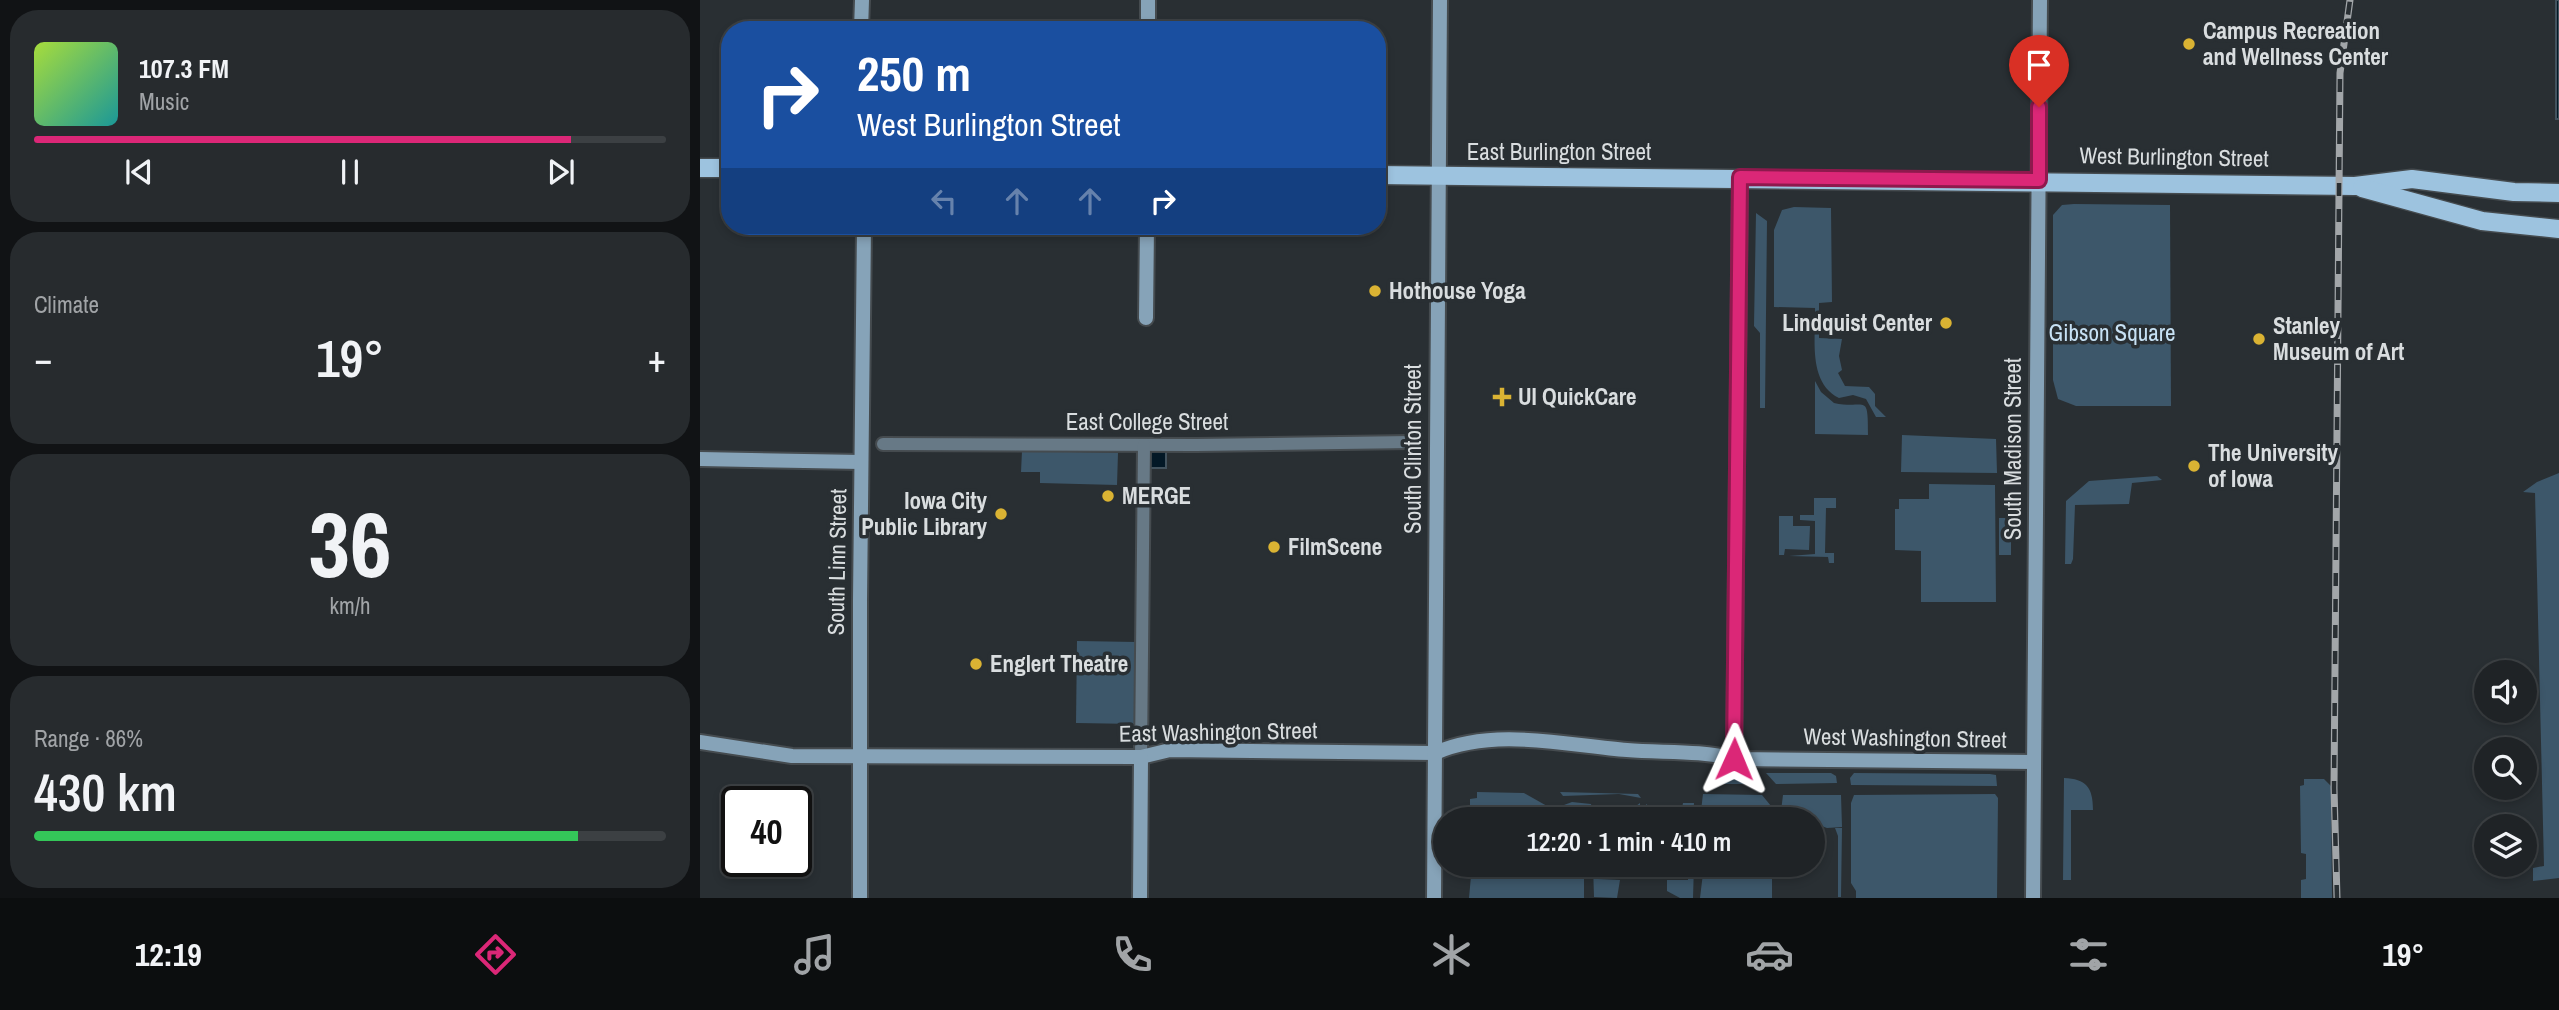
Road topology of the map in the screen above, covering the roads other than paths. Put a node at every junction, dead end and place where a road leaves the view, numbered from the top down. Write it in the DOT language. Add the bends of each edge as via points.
graph roads {
  1 [pos="862,0"];
  2 [pos="1148,0"];
  3 [pos="1440,0"];
  4 [pos="2040,0"];
  5 [pos="862,21"];
  6 [pos="1148,21"];
  7 [pos="700,168"];
  8 [pos="721,168"];
  9 [pos="1386,175"];
  10 [pos="1438,176"];
  11 [pos="1740,177"];
  12 [pos="2039,180"];
  13 [pos="2355,186"];
  14 [pos="2554,193"];
  15 [pos="2554,229"];
  16 [pos="864,235"];
  17 [pos="1147,235"];
  18 [pos="1146,317"];
  19 [pos="1411,442"];
  20 [pos="883,444"];
  21 [pos="1144,445"];
  22 [pos="700,459"];
  23 [pos="861,462"];
  24 [pos="700,742"];
  25 [pos="1435,753"];
  26 [pos="860,755"];
  27 [pos="1141,757"];
  28 [pos="1734,759"];
  29 [pos="2034,762"];
  30 [pos="860,898"];
  31 [pos="1140,898"];
  32 [pos="1434,898"];
  33 [pos="2033,898"];
  1 -- 5 [label="street"];
  2 -- 6 [label="street"];
  3 -- 10 [label="street, South Clinton Street"];
  4 -- 12 [label="street, South Madison Street"];
  7 -- 8 [label="main road"];
  9 -- 10 [label="main road, East Burlington Street"];
  10 -- 11 [label="main road, East Burlington Street"];
  10 -- 25 [label="street, South Clinton Street"];
  11 -- 12 [label="main road, West Burlington Street"];
  11 -- 28 [label="street"];
  12 -- 13 [label="main road, West Burlington Street"];
  12 -- 29 [label="street, South Madison Street"];
  13 -- 14 [label="main road, West Burlington Street" via="2412,179"];
  13 -- 15 [label="main road, West Burlington Street" via="2482,221"];
  16 -- 23 [label="street, South Linn Street"];
  17 -- 18 [label="street"];
  19 -- 21 [label="street, East College Street"];
  20 -- 21 [label="street, East College Street"];
  21 -- 27 [label="street"];
  22 -- 23 [label="street"];
  23 -- 26 [label="street, South Linn Street"];
  24 -- 26 [label="street, East Washington Street" via="792,756"];
  25 -- 27 [label="street, East Washington Street" via="1170,750"];
  25 -- 28 [label="street, East Washington Street" via="1463,742 1566,742 1701,752"];
  25 -- 32 [label="street, South Clinton Street"];
  26 -- 27 [label="street, East Washington Street"];
  26 -- 30 [label="street, South Linn Street"];
  27 -- 31 [label="street"];
  28 -- 29 [label="street, West Washington Street"];
  29 -- 33 [label="street, South Madison Street"];
}
